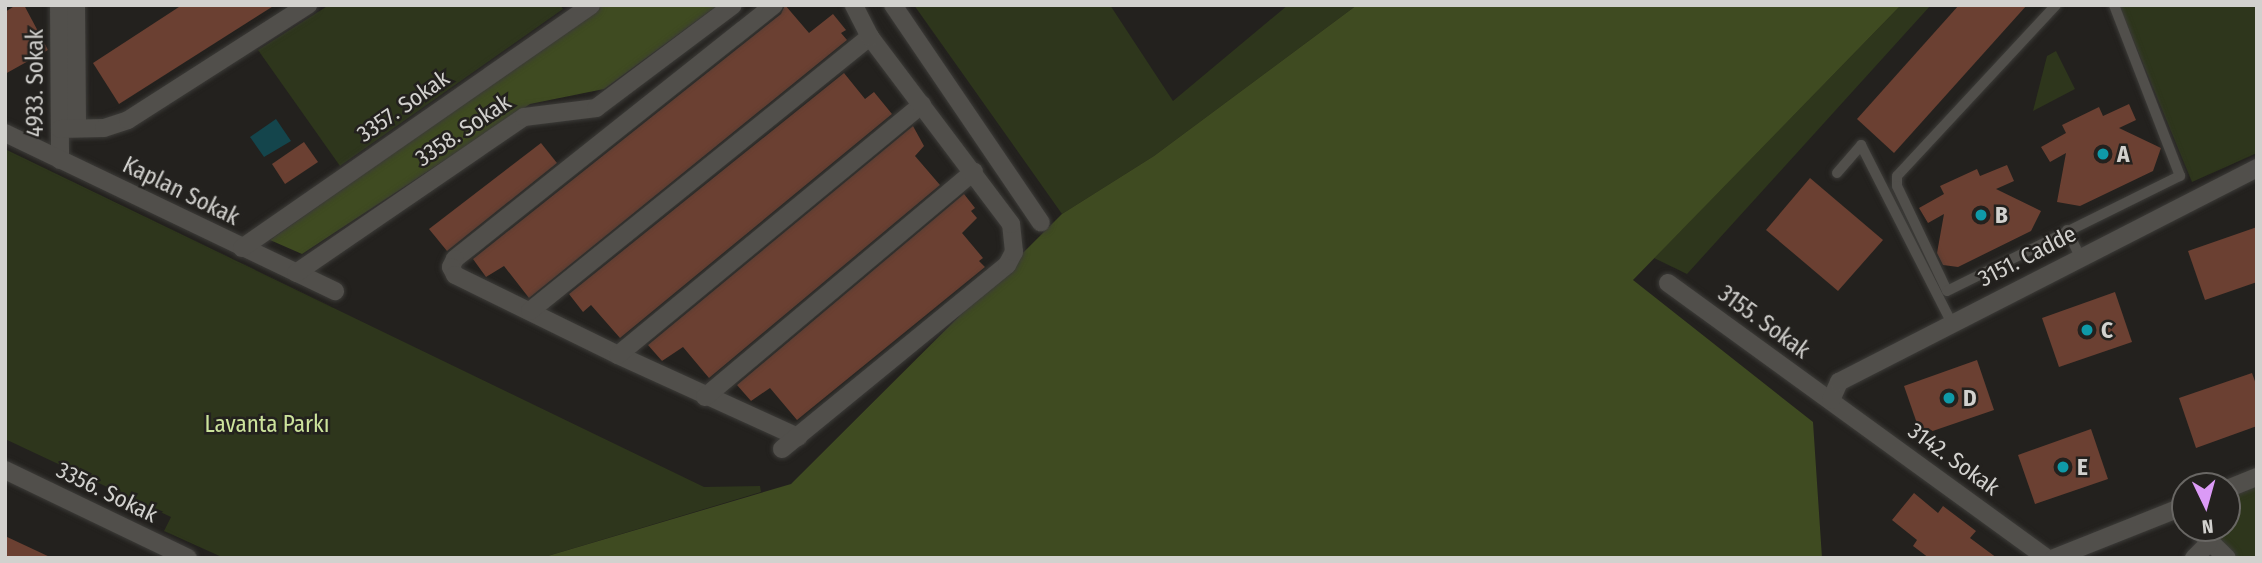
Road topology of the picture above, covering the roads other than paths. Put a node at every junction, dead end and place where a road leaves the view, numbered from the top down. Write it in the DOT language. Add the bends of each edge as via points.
graph roads {
  1 [pos="59,5"];
  2 [pos="76,5"];
  3 [pos="308,5"];
  4 [pos="591,5"];
  5 [pos="733,5"];
  6 [pos="774,5"];
  7 [pos="854,5"];
  8 [pos="893,5"];
  9 [pos="2056,5"];
  10 [pos="2114,5"];
  11 [pos="870,37"];
  12 [pos="922,104"];
  13 [pos="69,129"];
  14 [pos="5,133"];
  15 [pos="60,160"];
  16 [pos="2257,168"];
  17 [pos="974,171"];
  18 [pos="1837,173"];
  19 [pos="1041,223"];
  20 [pos="2067,230"];
  21 [pos="242,248"];
  22 [pos="2080,257"];
  23 [pos="296,273"];
  24 [pos="1668,283"];
  25 [pos="335,291"];
  26 [pos="530,311"];
  27 [pos="1951,322"];
  28 [pos="618,355"];
  29 [pos="705,397"];
  30 [pos="1831,400"];
  31 [pos="798,437"];
  32 [pos="782,449"];
  33 [pos="5,470"];
  34 [pos="2171,512"];
  35 [pos="2208,544"];
  36 [pos="188,558"];
  37 [pos="2047,558"];
  38 [pos="2054,558"];
  39 [pos="2194,558"];
  40 [pos="2227,558"];
  1 -- 13 [label="street, 4933. Sokak"];
  2 -- 13 [label="street"];
  3 -- 13 [label="street" via="128,120 104,128"];
  4 -- 21 [label="street, 3357. Sokak"];
  5 -- 23 [label="street, 3358. Sokak" via="596,107 524,117"];
  6 -- 26 [label="street" via="455,259 451,267 455,275"];
  7 -- 11 [label="street"];
  8 -- 19 [label="street"];
  9 -- 20 [label="lane" via="1896,181 1947,291"];
  10 -- 20 [label="lane" via="2180,176"];
  11 -- 12 [label="street"];
  11 -- 26 [label="street"];
  12 -- 17 [label="street"];
  12 -- 28 [label="street"];
  13 -- 15 [label="street, 4933. Sokak"];
  14 -- 15 [label="street, Kaplan Sokak"];
  15 -- 21 [label="street, Kaplan Sokak"];
  16 -- 22 [label="street, 3151. Cadde"];
  17 -- 29 [label="street"];
  17 -- 31 [label="street" via="1010,224 1014,252 1007,265"];
  18 -- 27 [label="lane" via="1861,145"];
  20 -- 22 [label="lane"];
  21 -- 23 [label="street, Kaplan Sokak"];
  22 -- 27 [label="street, 3151. Cadde"];
  23 -- 25 [label="street, Kaplan Sokak"];
  24 -- 30 [label="street, 3155. Sokak"];
  26 -- 28 [label="street"];
  27 -- 30 [label="street, 3151. Cadde" via="1839,382"];
  28 -- 29 [label="street"];
  29 -- 31 [label="street"];
  30 -- 37 [label="street, 3142. Sokak"];
  31 -- 32 [label="street"];
  33 -- 36 [label="street, 3356. Sokak"];
  34 -- 38 [label="street"];
  35 -- 39 [label="street"];
  35 -- 40 [label="street"];
}
